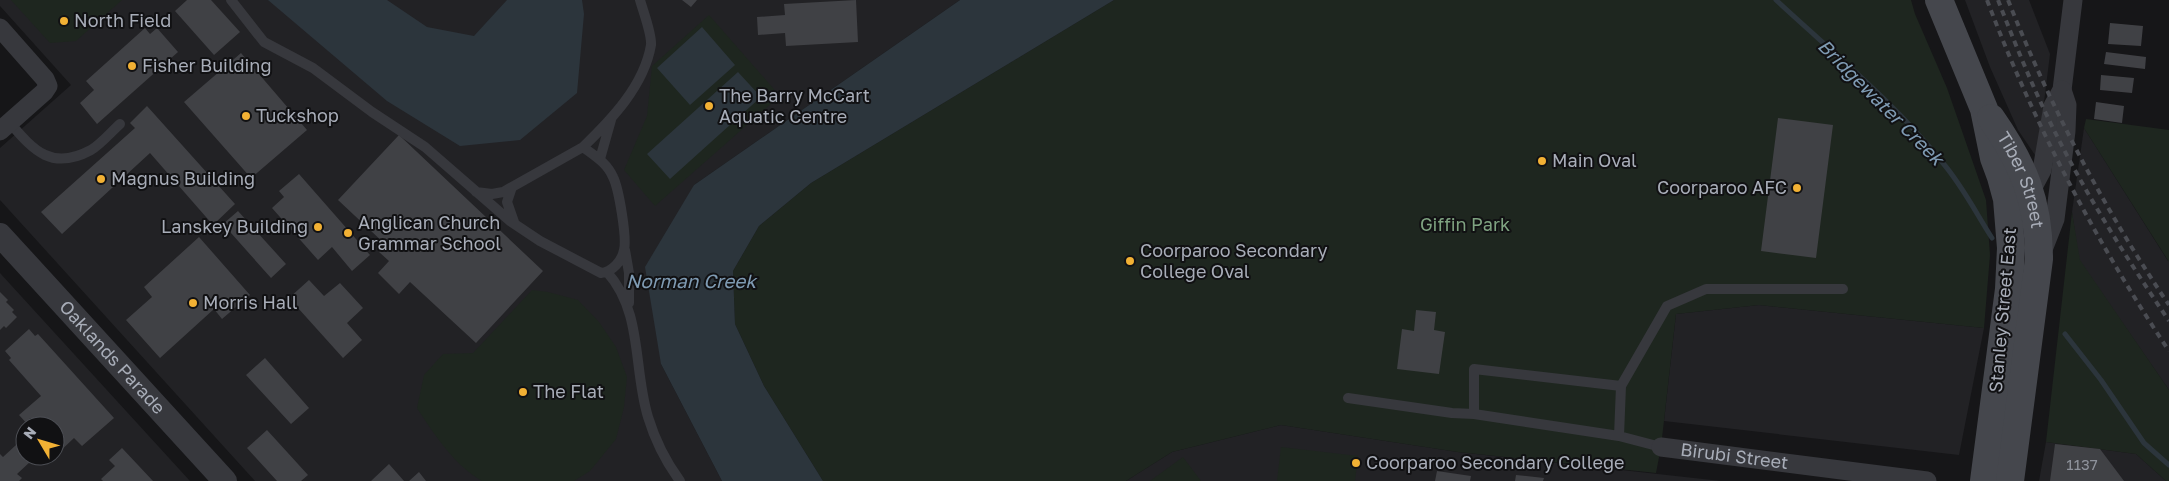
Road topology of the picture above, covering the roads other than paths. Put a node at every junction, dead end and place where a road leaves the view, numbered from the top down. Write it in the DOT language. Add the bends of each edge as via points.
graph roads {
  1 [pos="231,0"];
  2 [pos="640,0"];
  3 [pos="1939,0"];
  4 [pos="2073,0"];
  5 [pos="0,28"];
  6 [pos="2062,90"];
  7 [pos="1984,109"];
  8 [pos="612,116"];
  9 [pos="120,124"];
  10 [pos="5,127"];
  11 [pos="583,147"];
  12 [pos="600,159"];
  13 [pos="512,187"];
  14 [pos="476,192"];
  15 [pos="2031,194"];
  16 [pos="2009,223"];
  17 [pos="515,225"];
  18 [pos="0,235"];
  19 [pos="625,248"];
  20 [pos="2039,259"];
  21 [pos="607,272"];
  22 [pos="1844,289"];
  23 [pos="628,309"];
  24 [pos="1621,386"];
  25 [pos="1348,398"];
  26 [pos="1474,414"];
  27 [pos="1619,436"];
  28 [pos="1662,448"];
  29 [pos="225,481"];
  30 [pos="680,481"];
  31 [pos="1927,481"];
  32 [pos="1984,481"];
  33 [pos="2010,481"];
  1 -- 14 [label="lane" via="264,42 334,82 425,147"];
  2 -- 8 [label="lane" via="651,44 628,97"];
  3 -- 7 [label="main road, Tiber Street"];
  4 -- 6 [label="street, Stanley Street East"];
  5 -- 10 [label="street" via="48,83 44,92"];
  6 -- 15 [label="street, Stanley Street East" via="2054,106 2042,170"];
  6 -- 20 [label="street, Stanley Street East" via="2067,105 2055,219"];
  7 -- 15 [label="main road, Tiber Street" via="2011,147"];
  7 -- 16 [label="main road, Tiber Street"];
  8 -- 11 [label="lane"];
  8 -- 12 [label="lane"];
  9 -- 10 [label="lane" via="92,150 62,160 48,158"];
  11 -- 12 [label="lane"];
  11 -- 13 [label="lane"];
  12 -- 19 [label="lane" via="614,178 622,210"];
  13 -- 14 [label="lane" via="492,194"];
  13 -- 17 [label="lane" via="506,202"];
  14 -- 17 [label="lane"];
  15 -- 16 [label="street, Stanley Street East"];
  15 -- 20 [label="main road, Tiber Street" via="2039,236"];
  16 -- 32 [label="main road, Stanley Street East" via="2009,289"];
  17 -- 21 [label="lane" via="590,268"];
  18 -- 29 [label="street, Oaklands Parade"];
  19 -- 21 [label="lane" via="621,259"];
  19 -- 23 [label="lane"];
  20 -- 33 [label="main road, Stanley Street East"];
  21 -- 23 [label="lane" via="618,286"];
  22 -- 24 [label="lane" via="1706,289 1698,292 1667,306"];
  23 -- 30 [label="lane" via="648,416 666,462"];
  24 -- 26 [label="lane" via="1474,369"];
  24 -- 27 [label="lane"];
  25 -- 26 [label="lane"];
  26 -- 27 [label="lane"];
  27 -- 28 [label="lane"];
  28 -- 31 [label="street, Birubi Street"];
}
